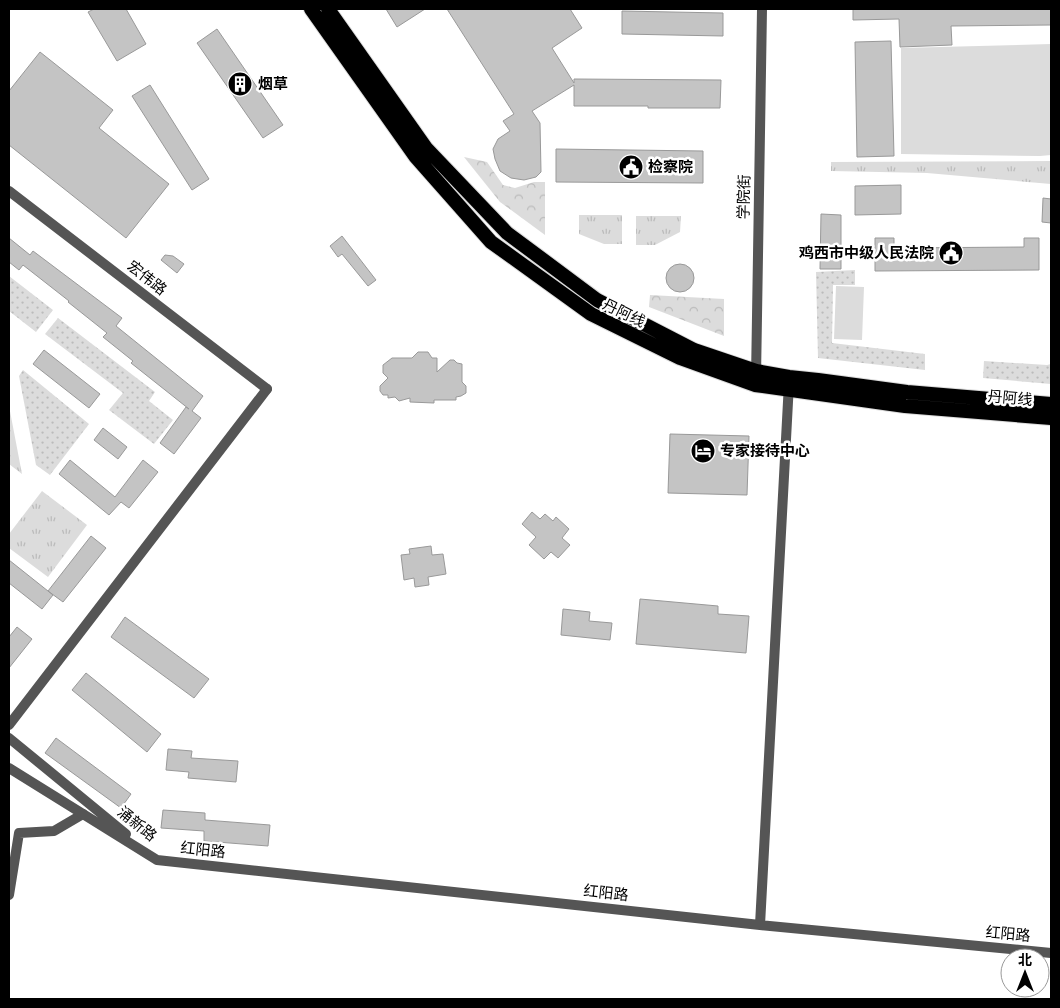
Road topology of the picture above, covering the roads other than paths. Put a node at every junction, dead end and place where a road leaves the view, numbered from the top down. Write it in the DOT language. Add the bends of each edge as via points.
graph roads {
  1 [pos="311,9"];
  2 [pos="328,9"];
  3 [pos="762,9"];
  4 [pos="9,190"];
  5 [pos="756,378"];
  6 [pos="788,383"];
  7 [pos="1051,404"];
  8 [pos="1051,418"];
  9 [pos="9,725"];
  10 [pos="9,738"];
  11 [pos="9,768"];
  12 [pos="83,814"];
  13 [pos="157,860"];
  14 [pos="9,896"];
  15 [pos="760,925"];
  16 [pos="1051,953"];
  1 -- 5 [label="highway, 丹阿线" via="414,156 491,242 591,314 680,358"];
  2 -- 5 [label="highway, 丹阿线" via="426,148 507,233 597,300"];
  3 -- 5 [label="street, 学院街"];
  4 -- 9 [label="street, 宏伟路" via="267,390"];
  5 -- 6 [label="highway, 丹阿线"];
  6 -- 7 [label="highway, 丹阿线" via="818,380 907,392"];
  6 -- 8 [label="highway, 丹阿线" via="905,406"];
  6 -- 15 [label="street"];
  10 -- 13 [label="street, 涌新路"];
  11 -- 12 [label="street, 涌新路"];
  12 -- 13 [label="street, 涌新路"];
  12 -- 14 [label="street" via="54,831 19,833"];
  13 -- 15 [label="street, 红阳路"];
  15 -- 16 [label="street, 红阳路"];
}
